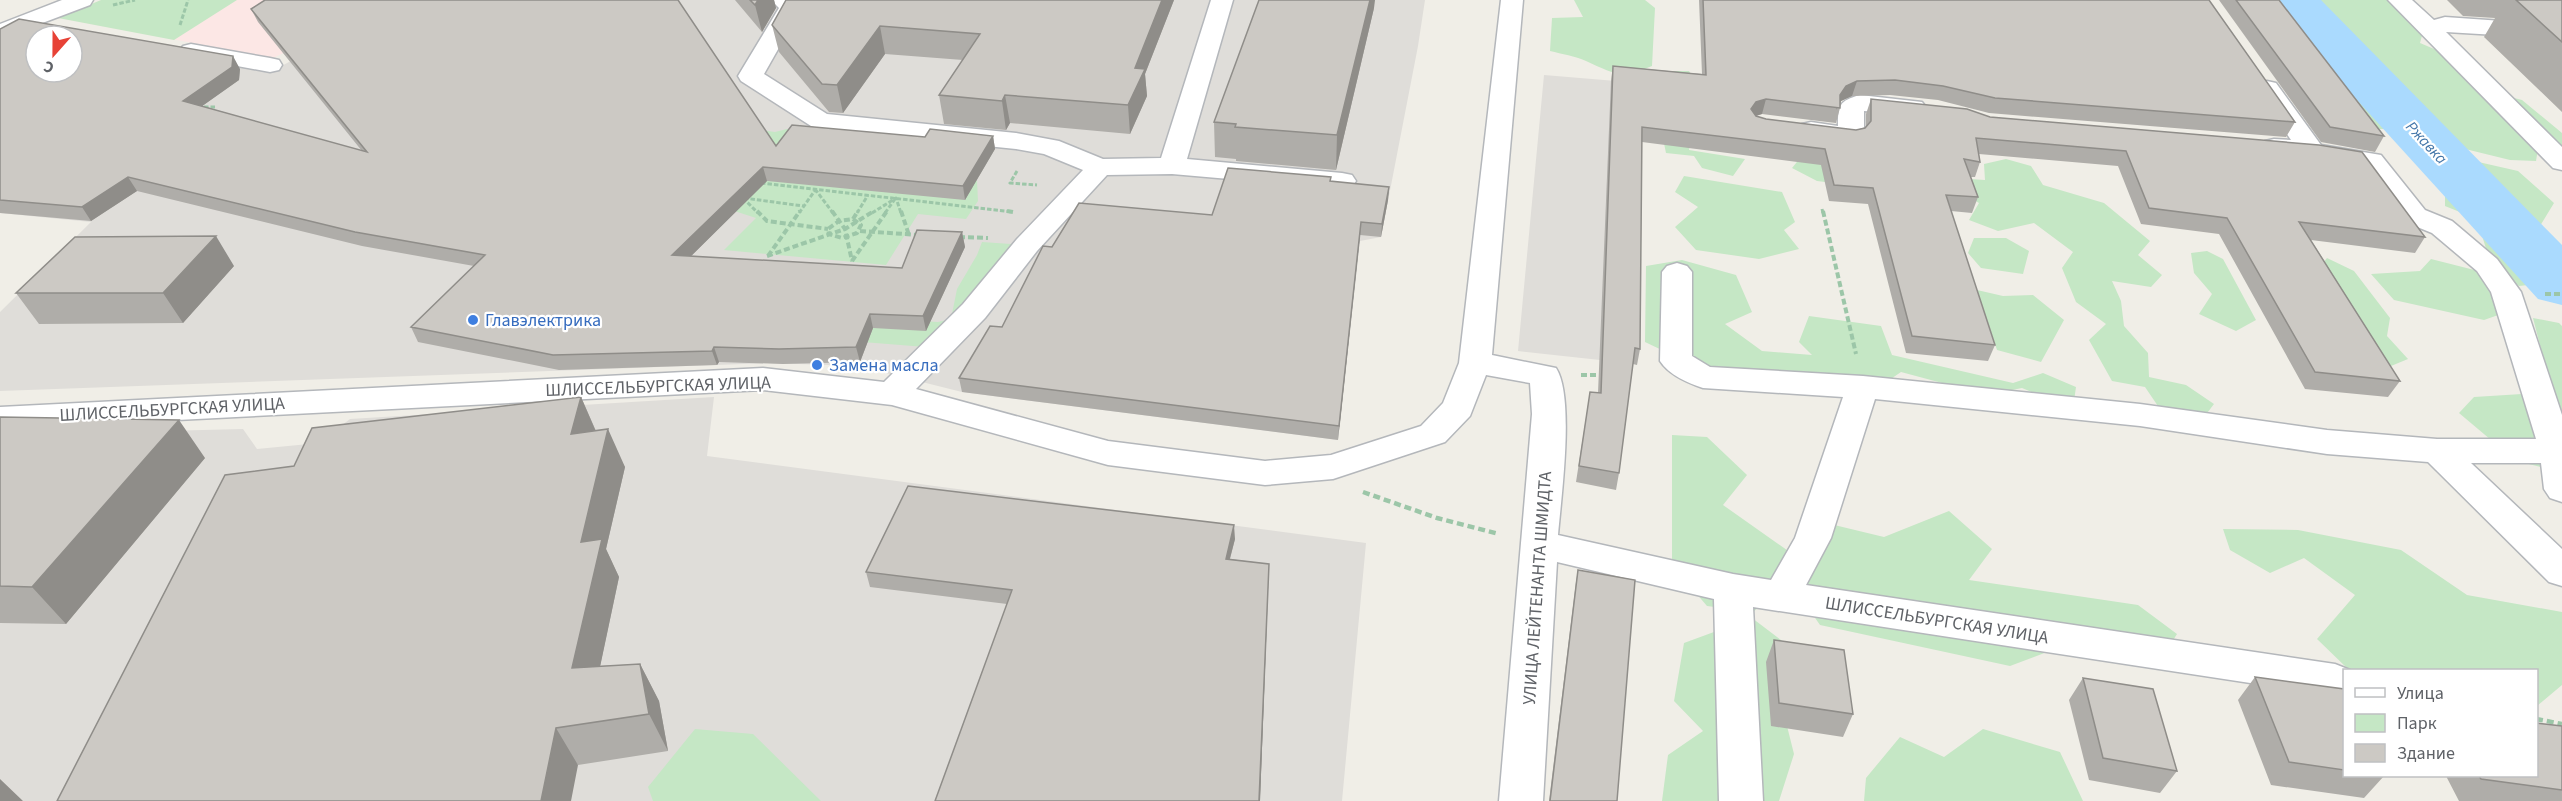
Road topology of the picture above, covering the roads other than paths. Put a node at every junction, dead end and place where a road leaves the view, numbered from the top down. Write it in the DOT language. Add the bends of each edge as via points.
graph roads {
  1 [pos="82,0"];
  2 [pos="782,0"];
  3 [pos="1222,0"];
  4 [pos="1512,0"];
  5 [pos="2399,0"];
  6 [pos="27,22"];
  7 [pos="38,24"];
  8 [pos="2431,30"];
  9 [pos="0,32"];
  10 [pos="2562,32"];
  11 [pos="164,46"];
  12 [pos="270,65"];
  13 [pos="2252,66"];
  14 [pos="1934,110"];
  15 [pos="1784,127"];
  16 [pos="2246,144"];
  17 [pos="2311,150"];
  18 [pos="2562,162"];
  19 [pos="1172,166"];
  20 [pos="1100,167"];
  21 [pos="1342,181"];
  22 [pos="1677,272"];
  23 [pos="1474,363"];
  24 [pos="1863,387"];
  25 [pos="892,394"];
  26 [pos="0,418"];
  27 [pos="2437,451"];
  28 [pos="2557,451"];
  29 [pos="2562,489"];
  30 [pos="1541,545"];
  31 [pos="2562,573"];
  32 [pos="1733,589"];
  33 [pos="1781,596"];
  34 [pos="2335,680"];
  35 [pos="1521,801"];
  36 [pos="1741,801"];
  1 -- 6 [label="street"];
  2 -- 20 [label="street" via="791,7 750,76 820,121 1016,141 1050,147"];
  3 -- 19 [label="street"];
  4 -- 23 [label="street"];
  5 -- 8 [label="street"];
  6 -- 7 [label="street"];
  6 -- 9 [label="street"];
  8 -- 10 [label="street" via="2445,24"];
  8 -- 18 [label="street"];
  11 -- 12 [label="street"];
  13 -- 17 [label="street"];
  14 -- 15 [label="street" via="1860,103 1851,108 1851,135"];
  16 -- 17 [label="street"];
  17 -- 28 [label="street" via="2372,161 2415,216 2442,227 2487,265 2506,292"];
  19 -- 20 [label="street"];
  19 -- 21 [label="street"];
  20 -- 25 [label="street" via="1027,245 974,312"];
  22 -- 24 [label="street" via="1676,362 1703,377"];
  23 -- 25 [label="street, ШЛИССЕЛЬБУРГСКАЯ УЛИЦА" via="1458,408 1433,434 1333,467 1265,473 1108,453"];
  23 -- 30 [label="street, УЛИЦА ЛЕЙТЕНАНТА ШМИДТА" via="1545,375 1549,414"];
  24 -- 27 [label="street" via="2140,415 2327,442"];
  24 -- 33 [label="street" via="1813,538"];
  25 -- 26 [label="street, ШЛИССЕЛЬБУРГСКАЯ УЛИЦА" via="763,379"];
  27 -- 28 [label="street"];
  27 -- 31 [label="street"];
  28 -- 29 [label="street"];
  30 -- 32 [label="street, ШЛИССЕЛЬБУРГСКАЯ УЛИЦА"];
  30 -- 35 [label="street, УЛИЦА ЛЕЙТЕНАНТА ШМИДТА"];
  32 -- 33 [label="street, ШЛИССЕЛЬБУРГСКАЯ УЛИЦА"];
  32 -- 36 [label="street"];
  33 -- 34 [label="street, ШЛИССЕЛЬБУРГСКАЯ УЛИЦА"];
}
